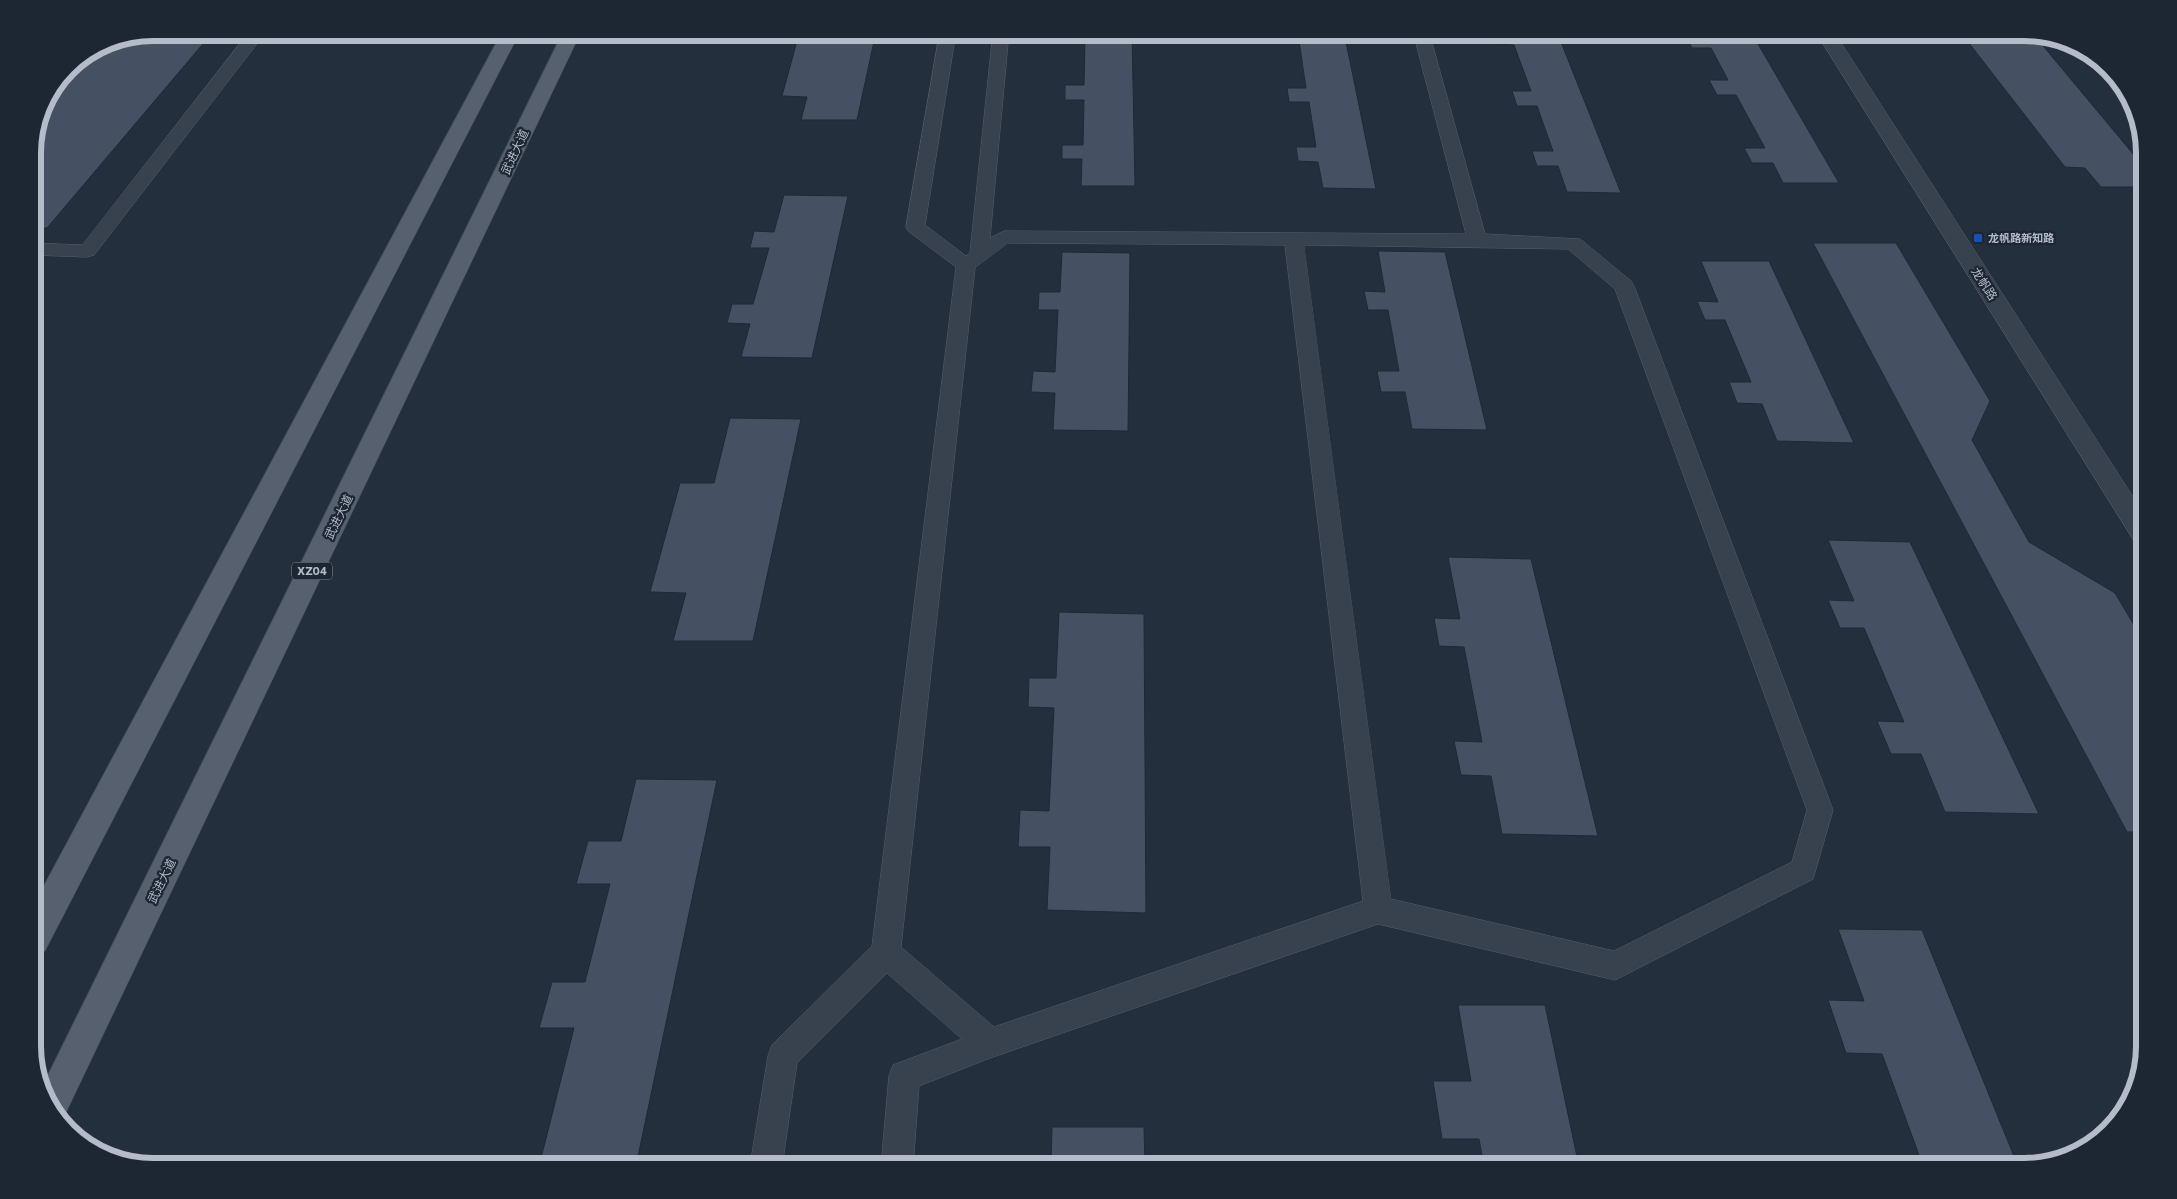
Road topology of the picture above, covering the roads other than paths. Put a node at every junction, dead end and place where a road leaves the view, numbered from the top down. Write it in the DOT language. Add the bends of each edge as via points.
graph roads {
  1 [pos="251,41"];
  2 [pos="506,41"];
  3 [pos="568,41"];
  4 [pos="946,41"];
  5 [pos="1000,41"];
  6 [pos="1423,41"];
  7 [pos="1831,41"];
  8 [pos="1294,239"];
  9 [pos="1477,240"];
  10 [pos="41,249"];
  11 [pos="972,260"];
  12 [pos="2136,522"];
  13 [pos="1378,910"];
  14 [pos="41,924"];
  15 [pos="886,954"];
  16 [pos="990,1043"];
  17 [pos="55,1099"];
  18 [pos="767,1158"];
  19 [pos="898,1158"];
  1 -- 10 [label="lane" via="87,250"];
  2 -- 14 [label="main road"];
  3 -- 17 [label="main road, 武进大道 / XZ04"];
  4 -- 11 [label="lane" via="914,227"];
  5 -- 11 [label="lane"];
  6 -- 9 [label="lane"];
  7 -- 12 [label="street, 龙帆路"];
  8 -- 9 [label="lane"];
  8 -- 11 [label="lane" via="1004,237"];
  8 -- 13 [label="lane"];
  9 -- 13 [label="lane" via="1573,244 1624,286 1820,810 1803,870 1615,966"];
  11 -- 15 [label="lane"];
  13 -- 16 [label="lane"];
  15 -- 16 [label="lane"];
  15 -- 18 [label="lane" via="783,1056"];
  16 -- 19 [label="lane" via="904,1076"];
}
